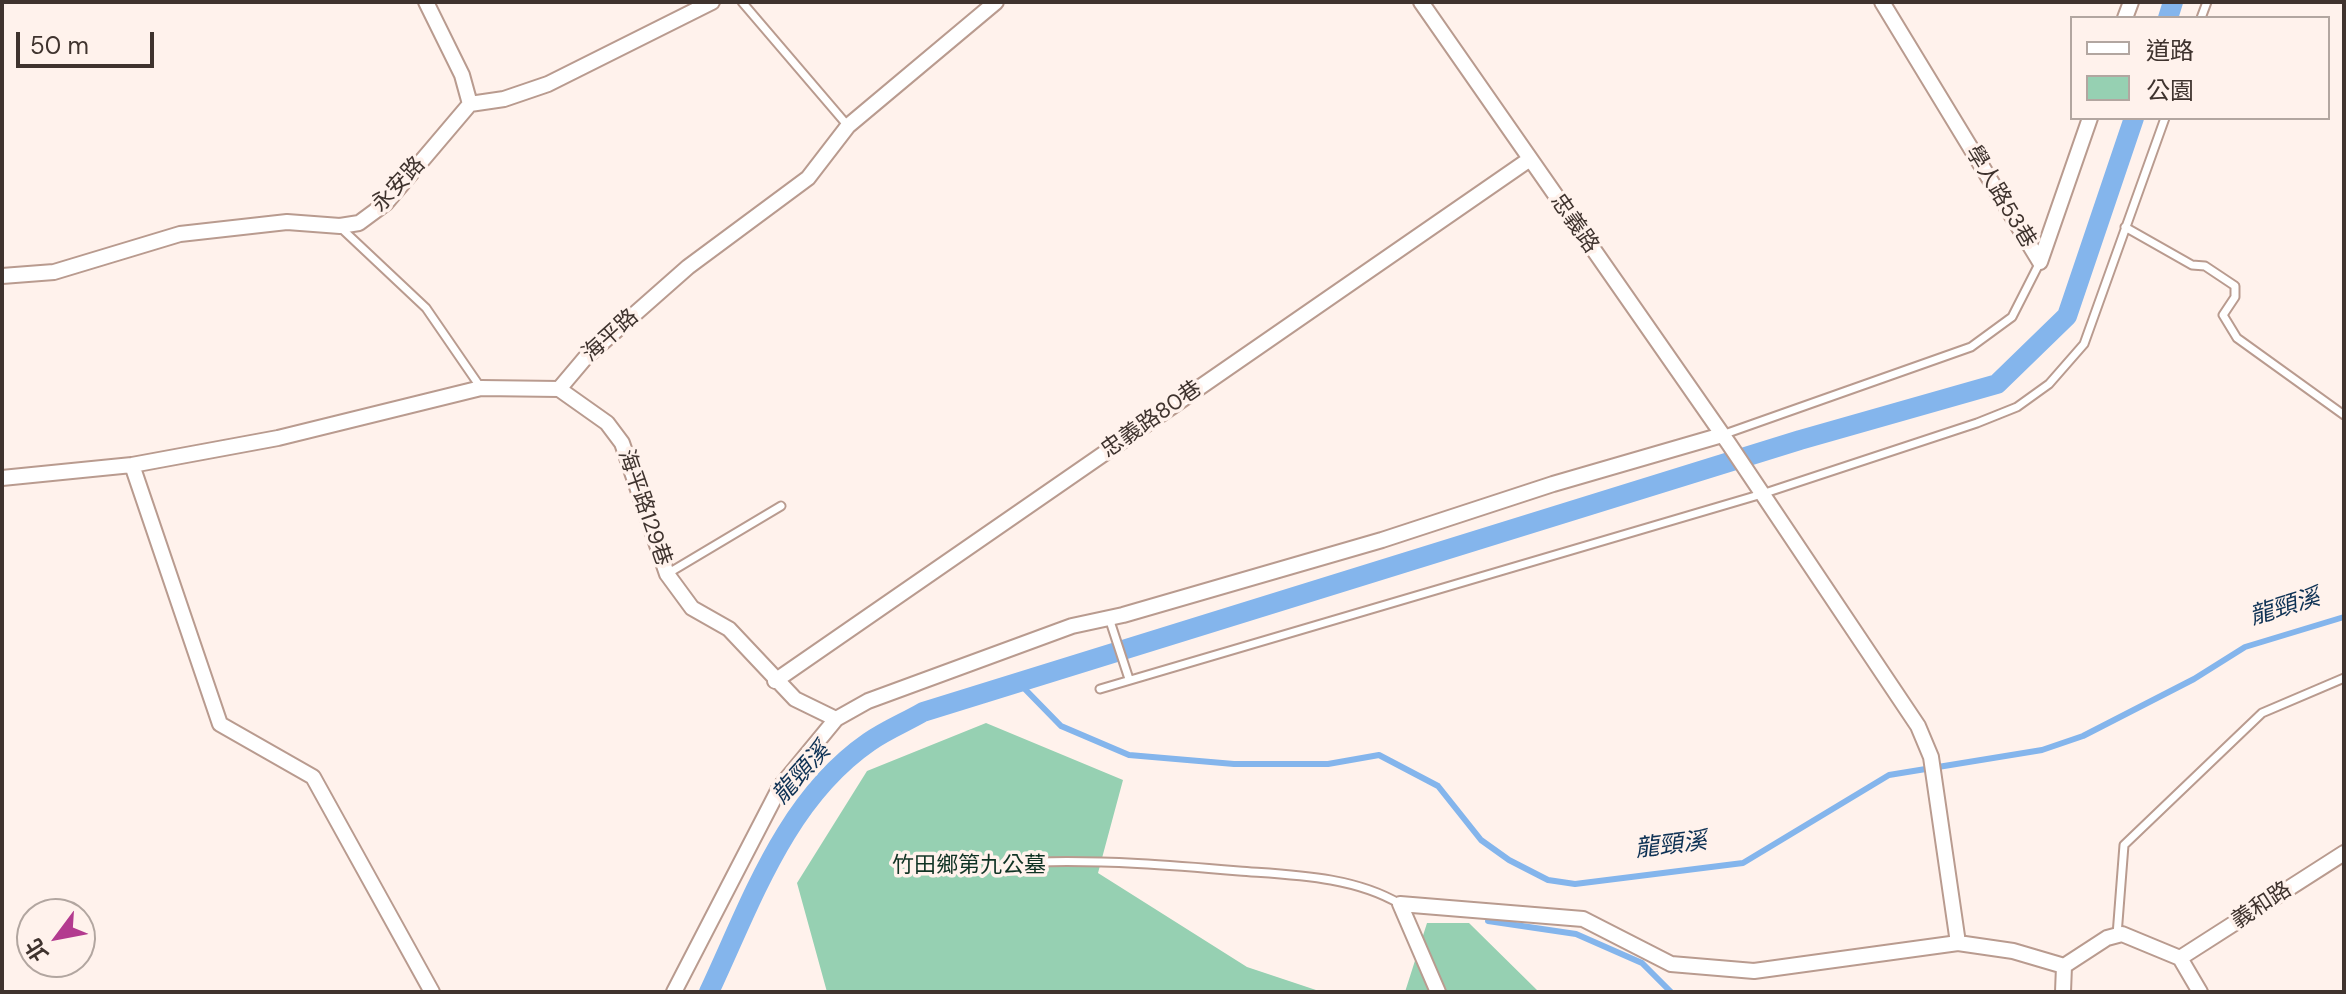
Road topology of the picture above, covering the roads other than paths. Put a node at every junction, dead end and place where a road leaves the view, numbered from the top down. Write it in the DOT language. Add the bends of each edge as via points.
graph roads {
  1 [pos="426,2"];
  2 [pos="712,2"];
  3 [pos="742,2"];
  4 [pos="996,2"];
  5 [pos="1421,2"];
  6 [pos="1882,2"];
  7 [pos="470,104"];
  8 [pos="2089,120"];
  9 [pos="2164,120"];
  10 [pos="848,126"];
  11 [pos="1530,159"];
  12 [pos="340,226"];
  13 [pos="2125,227"];
  14 [pos="2040,262"];
  15 [pos="2,276"];
  16 [pos="481,388"];
  17 [pos="559,389"];
  18 [pos="2344,415"];
  19 [pos="1725,440"];
  20 [pos="132,465"];
  21 [pos="2,478"];
  22 [pos="1759,490"];
  23 [pos="781,506"];
  24 [pos="667,574"];
  25 [pos="1109,618"];
  26 [pos="2344,678"];
  27 [pos="1129,679"];
  28 [pos="775,681"];
  29 [pos="1100,689"];
  30 [pos="836,719"];
  31 [pos="2344,853"];
  32 [pos="1036,862"];
  33 [pos="1400,904"];
  34 [pos="2117,935"];
  35 [pos="1958,943"];
  36 [pos="2180,958"];
  37 [pos="2064,966"];
  38 [pos="432,992"];
  39 [pos="674,992"];
  40 [pos="1438,992"];
  41 [pos="2063,992"];
  42 [pos="2200,992"];
  1 -- 7 [label="street" via="462,75"];
  2 -- 7 [label="street" via="548,84"];
  3 -- 10 [label="lane"];
  4 -- 10 [label="street, 海平路"];
  5 -- 11 [label="street, 忠義路"];
  6 -- 14 [label="street, 學人路53巷"];
  7 -- 12 [label="street, 永安路" via="386,203 359,223"];
  8 -- 14 [label="street, 學人路53巷"];
  9 -- 13 [label="lane"];
  10 -- 17 [label="street, 海平路" via="808,178 688,267 586,357"];
  11 -- 19 [label="street, 忠義路"];
  11 -- 28 [label="street, 忠義路80巷"];
  12 -- 15 [label="street, 永安路" via="287,222 180,234 54,272"];
  12 -- 16 [label="lane" via="426,308"];
  13 -- 18 [label="lane" via="2235,286 2235,297 2223,315 2237,338"];
  13 -- 22 [label="lane" via="2084,344 2035,395 1997,416"];
  14 -- 19 [label="lane" via="2012,317 1971,347"];
  16 -- 17 [label="street"];
  16 -- 20 [label="street" via="278,438"];
  17 -- 24 [label="street, 海平路129巷" via="607,423 622,443"];
  19 -- 22 [label="street, 忠義路"];
  19 -- 25 [label="street" via="1553,484 1382,540"];
  20 -- 21 [label="street"];
  20 -- 38 [label="street" via="220,724 313,777"];
  22 -- 27 [label="lane"];
  22 -- 35 [label="street, 忠義路" via="1918,726 1931,757"];
  23 -- 24 [label="lane"];
  24 -- 28 [label="street, 海平路129巷" via="692,608 729,629"];
  25 -- 27 [label="lane"];
  25 -- 30 [label="street" via="1072,626 868,701"];
  26 -- 34 [label="lane" via="2262,713 2124,845"];
  27 -- 29 [label="lane"];
  28 -- 30 [label="street, 海平路129巷" via="795,699"];
  30 -- 39 [label="street" via="780,787"];
  31 -- 36 [label="street, 義和路"];
  32 -- 33 [label="lane" via="1111,859 1316,877 1384,894"];
  33 -- 35 [label="street" via="1583,919 1671,964 1754,971"];
  33 -- 40 [label="street"];
  34 -- 36 [label="street"];
  34 -- 37 [label="street"];
  35 -- 37 [label="street"];
  36 -- 42 [label="street"];
  37 -- 41 [label="street"];
}
